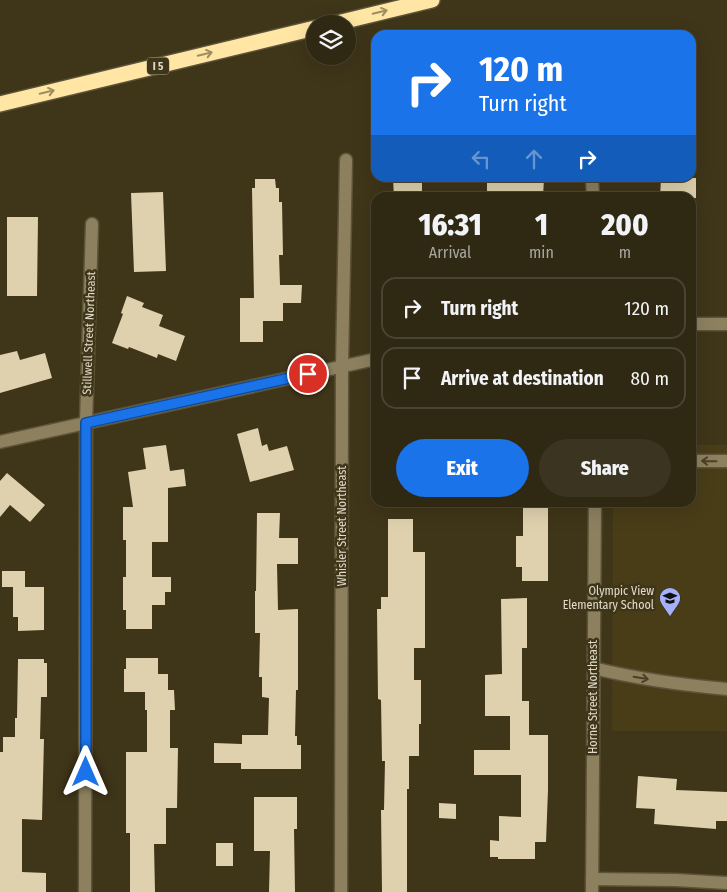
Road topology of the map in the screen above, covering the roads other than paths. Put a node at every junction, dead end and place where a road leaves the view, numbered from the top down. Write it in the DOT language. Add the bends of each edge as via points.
graph roads {
  1 [pos="432,0"];
  2 [pos="356,18"];
  3 [pos="306,30"];
  4 [pos="0,104"];
  5 [pos="346,160"];
  6 [pos="92,224"];
  7 [pos="696,324"];
  8 [pos="727,324"];
  9 [pos="371,360"];
  10 [pos="342,366"];
  11 [pos="86,423"];
  12 [pos="0,442"];
  13 [pos="696,461"];
  14 [pos="727,461"];
  15 [pos="595,507"];
  16 [pos="594,668"];
  17 [pos="727,689"];
  18 [pos="592,879"];
  19 [pos="727,883"];
  20 [pos="85,892"];
  21 [pos="341,892"];
  22 [pos="592,892"];
  2 -- 1 [label="highway, one-way"];
  4 -- 3 [label="highway, I 5, one-way"];
  5 -- 10 [label="street, Whisler Street Northeast"];
  6 -- 11 [label="street, Stillwell Street Northeast"];
  7 -- 8 [label="street"];
  9 -- 10 [label="street"];
  10 -- 11 [label="street"];
  10 -- 21 [label="street, Whisler Street Northeast"];
  11 -- 12 [label="street"];
  11 -- 20 [label="street, Stillwell Street Northeast"];
  14 -- 13 [label="street, one-way"];
  15 -- 16 [label="street, Horne Street Northeast"];
  16 -- 17 [label="street, one-way" via="684,685"];
  16 -- 18 [label="street, Horne Street Northeast"];
  18 -- 19 [label="street"];
  18 -- 22 [label="street, Horne Street Northeast"];
}
